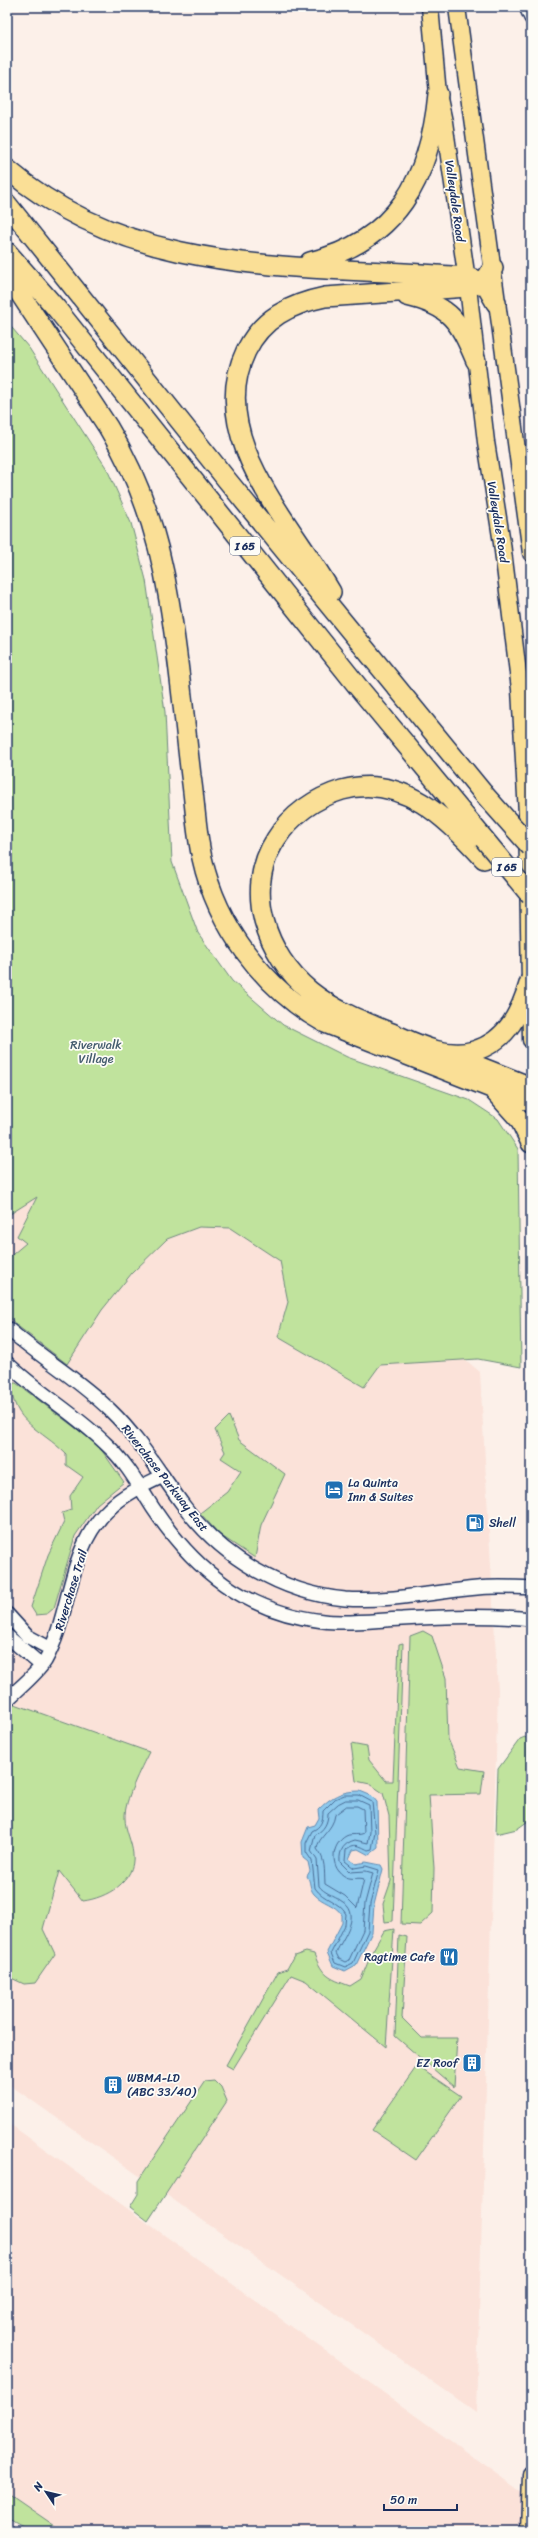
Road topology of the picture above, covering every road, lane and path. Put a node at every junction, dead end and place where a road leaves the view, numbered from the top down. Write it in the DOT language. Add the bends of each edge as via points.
graph roads {
  1 [pos="430,7"];
  2 [pos="457,7"];
  3 [pos="526,7"];
  4 [pos="531,18"];
  5 [pos="438,94"];
  6 [pos="7,169"];
  7 [pos="7,204"];
  8 [pos="7,252"];
  9 [pos="297,266"];
  10 [pos="7,274"];
  11 [pos="477,279"];
  12 [pos="397,293"];
  13 [pos="496,303"];
  14 [pos="476,361"];
  15 [pos="531,553"];
  16 [pos="348,629"];
  17 [pos="482,846"];
  18 [pos="531,847"];
  19 [pos="531,896"];
  20 [pos="531,902"];
  21 [pos="530,981"];
  22 [pos="531,1040"];
  23 [pos="445,1053"];
  24 [pos="531,1087"];
  25 [pos="491,1088"];
  26 [pos="531,1101"];
  27 [pos="531,1143"];
  28 [pos="7,1328"];
  29 [pos="7,1363"];
  30 [pos="163,1476"];
  31 [pos="140,1487"];
  32 [pos="531,1588"];
  33 [pos="7,1614"];
  34 [pos="531,1619"];
  35 [pos="7,1636"];
  36 [pos="51,1649"];
  37 [pos="41,1665"];
  38 [pos="7,1700"];
  39 [pos="531,2475"];
  40 [pos="529,2531"];
  1 -- 5 [label="main road, Valleydale Road"];
  2 -- 11 [label="main road, Valleydale Road"];
  3 -- 4 [label="street"];
  5 -- 9 [label="highway" via="430,149 420,175 400,208 386,224 349,249"];
  5 -- 11 [label="main road, Valleydale Road"];
  6 -- 9 [label="highway" via="32,189 63,207 133,240 235,263"];
  7 -- 16 [label="highway, I 65"];
  8 -- 17 [label="highway, I 65" via="56,308"];
  9 -- 11 [label="highway"];
  10 -- 25 [label="highway" via="108,427 145,498 157,537 170,601 202,858 219,909 234,937 253,962 295,1004 311,1015 325,1023"];
  11 -- 12 [label="highway"];
  11 -- 13 [label="highway"];
  11 -- 14 [label="main road, Valleydale Road"];
  12 -- 14 [label="highway" via="423,298 452,318 461,329"];
  12 -- 16 [label="highway" via="325,297 288,307 272,318 250,342 238,372 234,391 238,425 251,463 321,574"];
  13 -- 15 [label="main road"];
  14 -- 21 [label="main road, Valleydale Road" via="512,611 520,689 527,814"];
  16 -- 18 [label="highway, I 65, bridge" via="483,793"];
  17 -- 19 [label="highway, I 65, bridge"];
  17 -- 20 [label="highway" via="515,892"];
  17 -- 23 [label="highway" via="429,806 409,796 375,788 346,789 320,798 291,819 272,844 260,885 262,918 271,941 287,966 306,987 356,1019"];
  21 -- 22 [label="main road, Valleydale Road"];
  21 -- 23 [label="highway" via="517,1017 501,1035 472,1051"];
  23 -- 24 [label="highway"];
  25 -- 26 [label="highway"];
  25 -- 27 [label="highway" via="520,1120"];
  28 -- 30 [label="street, Riverchase Parkway East" via="111,1411 139,1441"];
  29 -- 31 [label="street, Riverchase Parkway East" via="108,1445"];
  30 -- 31 [label="street, Riverchase Trail"];
  30 -- 32 [label="street, Riverchase Parkway East" via="195,1520 231,1553 264,1575 306,1591 344,1599 366,1599 478,1588"];
  31 -- 34 [label="street, Riverchase Parkway East" via="175,1540 206,1572 238,1594 285,1614 334,1622 421,1618"];
  31 -- 36 [label="street, Riverchase Trail" via="110,1508 88,1538 79,1557 60,1628"];
  33 -- 36 [label="street" via="27,1636"];
  35 -- 37 [label="street"];
  36 -- 37 [label="street, Riverchase Trail"];
  37 -- 38 [label="street, Riverchase Trail"];
  39 -- 40 [label="main road"];
}
